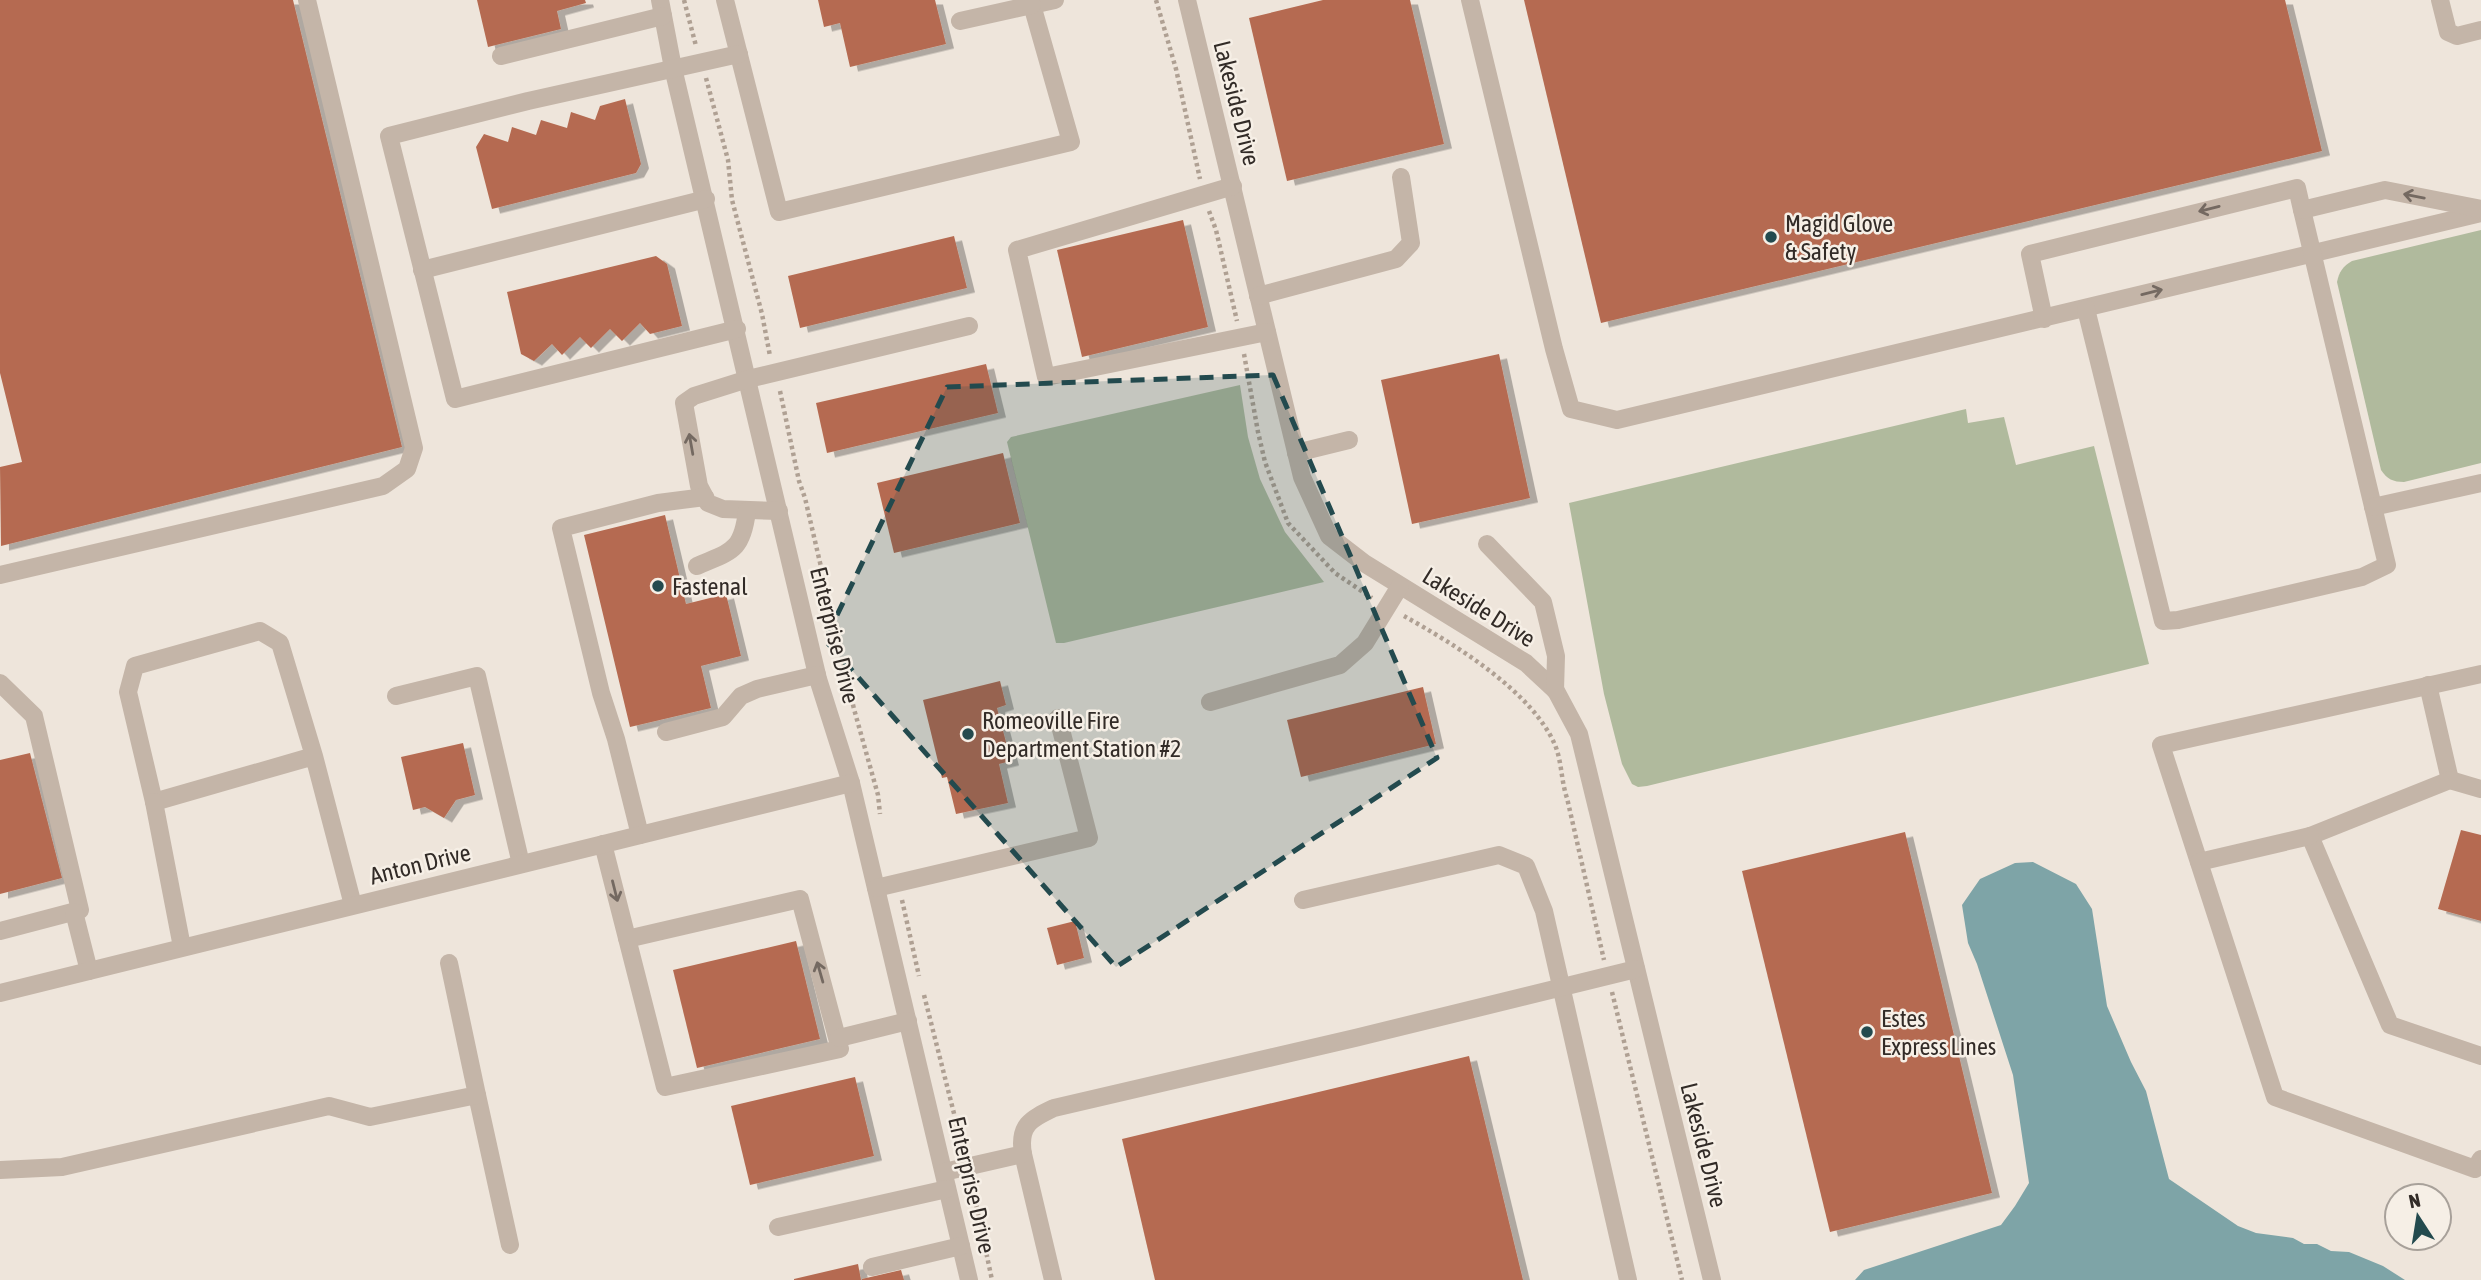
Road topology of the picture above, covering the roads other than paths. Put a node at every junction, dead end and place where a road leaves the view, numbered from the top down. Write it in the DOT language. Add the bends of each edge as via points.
graph roads {
  1 [pos="307,0"];
  2 [pos="725,0"];
  3 [pos="1055,0"];
  4 [pos="1187,0"];
  5 [pos="1469,0"];
  6 [pos="2440,0"];
  7 [pos="1032,5"];
  8 [pos="661,8"];
  9 [pos="960,21"];
  10 [pos="2481,30"];
  11 [pos="738,54"];
  12 [pos="501,55"];
  13 [pos="673,68"];
  14 [pos="1401,177"];
  15 [pos="1233,186"];
  16 [pos="706,199"];
  17 [pos="2302,210"];
  18 [pos="2481,211"];
  19 [pos="2313,253"];
  20 [pos="422,270"];
  21 [pos="1258,296"];
  22 [pos="2086,309"];
  23 [pos="2044,319"];
  24 [pos="970,326"];
  25 [pos="737,328"];
  26 [pos="1266,332"];
  27 [pos="748,379"];
  28 [pos="1349,440"];
  29 [pos="1296,453"];
  30 [pos="2481,483"];
  31 [pos="702,492"];
  32 [pos="2373,507"];
  33 [pos="779,511"];
  34 [pos="747,512"];
  35 [pos="1487,544"];
  36 [pos="697,566"];
  37 [pos="0,575"];
  38 [pos="1400,586"];
  39 [pos="2481,674"];
  40 [pos="817,676"];
  41 [pos="0,684"];
  42 [pos="2428,685"];
  43 [pos="1555,690"];
  44 [pos="396,696"];
  45 [pos="1210,702"];
  46 [pos="1058,718"];
  47 [pos="666,732"];
  48 [pos="314,757"];
  49 [pos="2450,780"];
  50 [pos="852,783"];
  51 [pos="2481,789"];
  52 [pos="154,802"];
  53 [pos="640,835"];
  54 [pos="2309,836"];
  55 [pos="603,844"];
  56 [pos="2199,862"];
  57 [pos="521,864"];
  58 [pos="876,888"];
  59 [pos="1303,900"];
  60 [pos="353,905"];
  61 [pos="74,912"];
  62 [pos="0,931"];
  63 [pos="627,939"];
  64 [pos="181,947"];
  65 [pos="449,962"];
  66 [pos="1636,969"];
  67 [pos="89,971"];
  68 [pos="1562,987"];
  69 [pos="0,993"];
  70 [pos="908,1021"];
  71 [pos="839,1038"];
  72 [pos="2481,1056"];
  73 [pos="477,1095"];
  74 [pos="1023,1154"];
  75 [pos="2481,1159"];
  76 [pos="0,1170"];
  77 [pos="946,1180"];
  78 [pos="778,1227"];
  79 [pos="510,1245"];
  80 [pos="961,1246"];
  81 [pos="872,1267"];
  82 [pos="969,1280"];
  83 [pos="1053,1280"];
  84 [pos="1628,1280"];
  85 [pos="1712,1280"];
  1 -- 37 [label="street" via="414,448 407,469 383,486"];
  2 -- 11 [label="street"];
  3 -- 7 [label="street"];
  4 -- 15 [label="street, Lakeside Drive"];
  5 -- 23 [label="street" via="1571,409 1618,420"];
  6 -- 10 [label="street" via="2448,32 2457,36"];
  7 -- 9 [label="street"];
  7 -- 11 [label="street" via="1071,142 779,212"];
  8 -- 12 [label="street"];
  8 -- 13 [label="street, Enterprise Drive"];
  11 -- 13 [label="street"];
  13 -- 16 [label="street, Enterprise Drive"];
  13 -- 20 [label="street" via="389,136"];
  14 -- 21 [label="street" via="1411,243 1396,259"];
  15 -- 21 [label="street, Lakeside Drive"];
  15 -- 26 [label="street" via="1017,250 1046,377"];
  16 -- 20 [label="street"];
  16 -- 25 [label="street, Enterprise Drive"];
  18 -- 17 [label="street, one-way" via="2385,190"];
  17 -- 19 [label="street"];
  17 -- 23 [label="street, one-way" via="2297,188 2030,254"];
  18 -- 19 [label="street"];
  22 -- 19 [label="street, one-way"];
  19 -- 32 [label="street"];
  20 -- 25 [label="street" via="455,399"];
  21 -- 26 [label="street, Lakeside Drive"];
  22 -- 23 [label="street"];
  22 -- 32 [label="street" via="2163,621 2362,577 2387,565"];
  24 -- 27 [label="street"];
  25 -- 27 [label="street, Enterprise Drive"];
  26 -- 29 [label="street, Lakeside Drive"];
  31 -- 27 [label="street, one-way" via="684,403"];
  27 -- 33 [label="street, Enterprise Drive"];
  28 -- 29 [label="street"];
  29 -- 38 [label="street, Lakeside Drive" via="1329,536"];
  30 -- 32 [label="street"];
  31 -- 34 [label="street" via="708,503"];
  31 -- 53 [label="street" via="561,528"];
  33 -- 34 [label="street"];
  33 -- 40 [label="street, Enterprise Drive"];
  34 -- 36 [label="street" via="737,547"];
  35 -- 43 [label="street" via="1543,603 1556,656"];
  38 -- 43 [label="street, Lakeside Drive" via="1525,663"];
  38 -- 45 [label="street" via="1365,643 1340,666"];
  39 -- 42 [label="street"];
  40 -- 47 [label="street" via="757,689 741,696 723,717"];
  40 -- 50 [label="street, Enterprise Drive"];
  41 -- 61 [label="street" via="34,716 80,910"];
  42 -- 49 [label="street"];
  42 -- 56 [label="street" via="2161,745"];
  43 -- 66 [label="street, Lakeside Drive" via="1579,734"];
  44 -- 57 [label="street" via="477,676"];
  46 -- 58 [label="street" via="1089,838"];
  48 -- 52 [label="street"];
  48 -- 52 [label="street" via="280,643 260,631 135,666 128,692"];
  48 -- 60 [label="street"];
  49 -- 51 [label="street"];
  49 -- 54 [label="street"];
  50 -- 53 [label="street, Anton Drive"];
  50 -- 58 [label="street, Enterprise Drive"];
  52 -- 64 [label="street"];
  53 -- 55 [label="street, Anton Drive"];
  54 -- 56 [label="street"];
  54 -- 72 [label="street" via="2390,1025"];
  55 -- 57 [label="street, Anton Drive"];
  55 -- 63 [label="street, one-way"];
  56 -- 75 [label="street" via="2275,1097 2475,1169"];
  57 -- 60 [label="street, Anton Drive"];
  58 -- 70 [label="street, Enterprise Drive"];
  59 -- 68 [label="street" via="1499,855 1526,866 1544,911"];
  60 -- 64 [label="street, Anton Drive"];
  61 -- 62 [label="street"];
  61 -- 67 [label="street"];
  71 -- 63 [label="street, one-way" via="800,899"];
  63 -- 71 [label="street" via="665,1087 840,1049"];
  64 -- 67 [label="street, Anton Drive"];
  65 -- 73 [label="street"];
  66 -- 68 [label="street"];
  66 -- 85 [label="street, Lakeside Drive"];
  67 -- 69 [label="street, Anton Drive"];
  68 -- 74 [label="street" via="1054,1108 1030,1120 1020,1139"];
  68 -- 84 [label="street"];
  70 -- 71 [label="street"];
  70 -- 77 [label="street, Enterprise Drive"];
  73 -- 76 [label="street" via="370,1117 329,1107 62,1167"];
  73 -- 79 [label="street"];
  74 -- 77 [label="street" via="967,1166"];
  74 -- 83 [label="street"];
  77 -- 78 [label="street"];
  77 -- 80 [label="street, Enterprise Drive"];
  80 -- 81 [label="street"];
  80 -- 82 [label="street, Enterprise Drive"];
}
